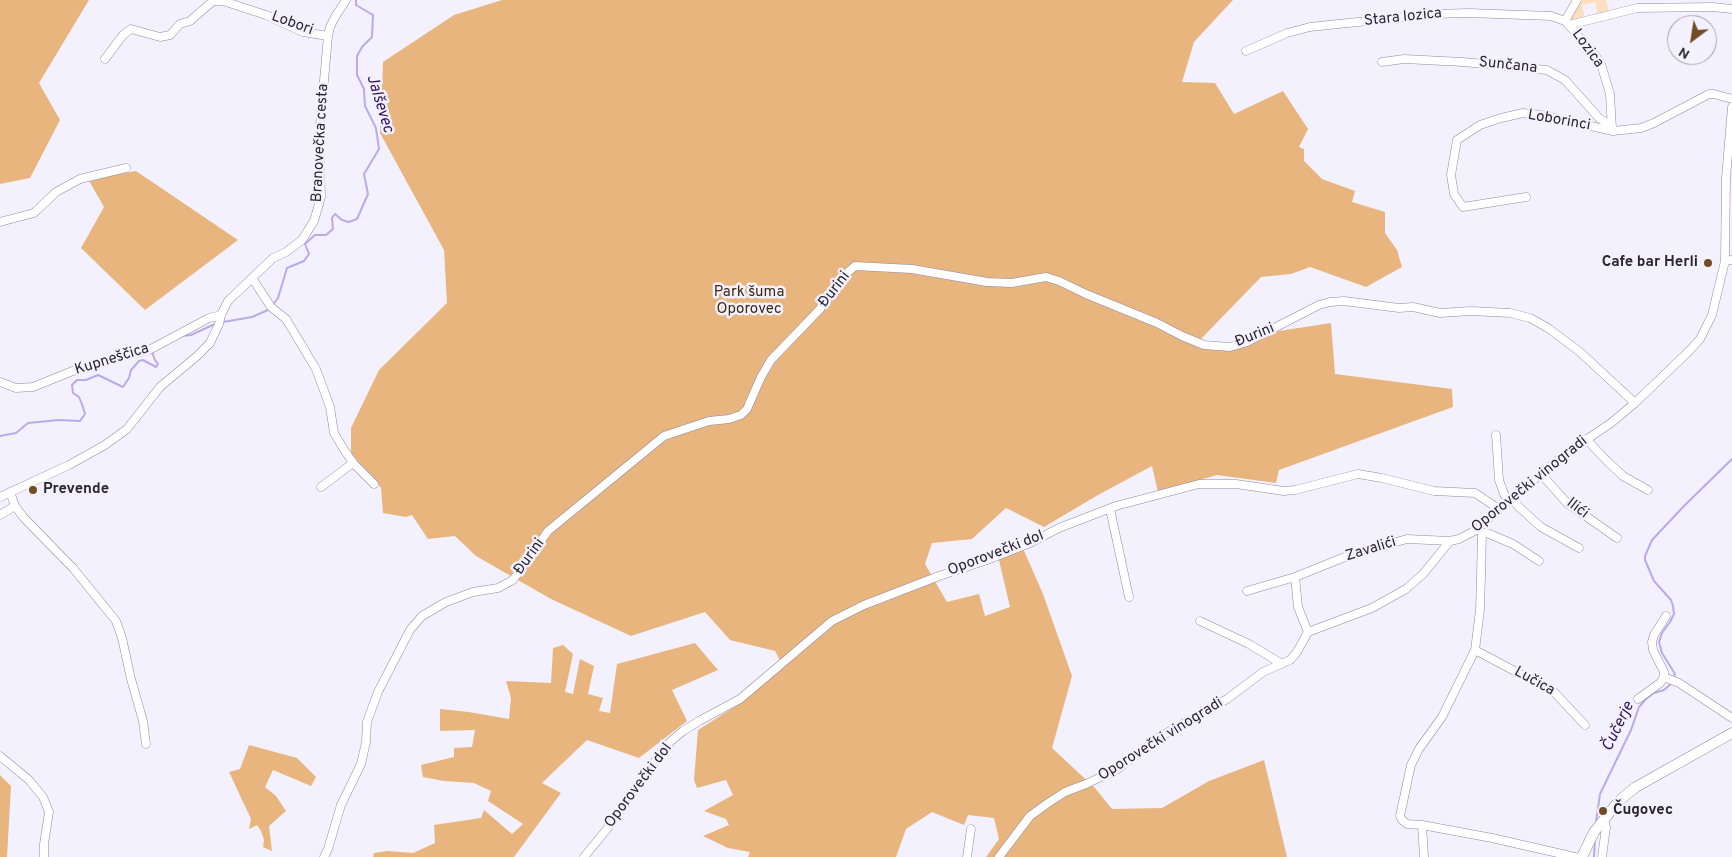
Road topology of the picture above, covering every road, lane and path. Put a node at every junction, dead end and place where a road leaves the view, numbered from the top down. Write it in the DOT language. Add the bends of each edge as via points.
graph roads {
  1 [pos="346,0"];
  2 [pos="1576,0"];
  3 [pos="1732,9"];
  4 [pos="1567,23"];
  5 [pos="328,36"];
  6 [pos="1246,51"];
  7 [pos="105,59"];
  8 [pos="1382,62"];
  9 [pos="1732,99"];
  10 [pos="1732,107"];
  11 [pos="1612,129"];
  12 [pos="126,168"];
  13 [pos="1526,196"];
  14 [pos="0,222"];
  15 [pos="1728,260"];
  16 [pos="252,278"];
  17 [pos="220,319"];
  18 [pos="0,382"];
  19 [pos="1635,403"];
  20 [pos="1496,435"];
  21 [pos="1586,439"];
  22 [pos="353,463"];
  23 [pos="1542,475"];
  24 [pos="374,484"];
  25 [pos="320,487"];
  26 [pos="1648,490"];
  27 [pos="10,492"];
  28 [pos="0,497"];
  29 [pos="1511,501"];
  30 [pos="15,506"];
  31 [pos="1110,509"];
  32 [pos="1499,509"];
  33 [pos="0,515"];
  34 [pos="1480,531"];
  35 [pos="1617,538"];
  36 [pos="1450,541"];
  37 [pos="1579,548"];
  38 [pos="1539,561"];
  39 [pos="1295,578"];
  40 [pos="1247,591"];
  41 [pos="1129,597"];
  42 [pos="1666,616"];
  43 [pos="1200,620"];
  44 [pos="1308,632"];
  45 [pos="1475,650"];
  46 [pos="1282,664"];
  47 [pos="1667,678"];
  48 [pos="1638,699"];
  49 [pos="1732,718"];
  50 [pos="1585,724"];
  51 [pos="1732,733"];
  52 [pos="146,744"];
  53 [pos="0,756"];
  54 [pos="1602,821"];
  55 [pos="1422,825"];
  56 [pos="971,829"];
  57 [pos="44,857"];
  58 [pos="324,857"];
  59 [pos="584,857"];
  60 [pos="967,857"];
  61 [pos="999,857"];
  62 [pos="1424,857"];
  63 [pos="1574,857"];
  64 [pos="1582,857"];
  65 [pos="1602,857"];
  1 -- 5 [label="street, Branovečka cesta" via="332,22"];
  2 -- 4 [label="street, Lozica"];
  3 -- 4 [label="street" via="1637,8"];
  4 -- 6 [label="street, Stara lozica" via="1551,16 1434,14 1310,27 1286,33"];
  4 -- 11 [label="street, Lozica" via="1601,64 1610,94"];
  5 -- 7 [label="street, Lobori" via="303,32 266,15 223,1 213,1 170,35 160,37 131,29"];
  5 -- 16 [label="street, Branovečka cesta" via="319,136 321,197 314,221 302,240 273,258"];
  8 -- 11 [label="street, Sunčana" via="1404,59 1547,70 1564,80"];
  9 -- 11 [label="street, Loborinci" via="1709,94 1654,124"];
  10 -- 15 [label="street, Oporovečki vinogradi" via="1726,178"];
  11 -- 13 [label="street, Loborinci" via="1524,113 1480,125 1457,140 1451,176 1454,194 1463,207"];
  12 -- 14 [label="street" via="80,179 56,192 34,213"];
  15 -- 19 [label="street, Oporovečki vinogradi" via="1712,315 1700,339"];
  16 -- 17 [label="street, Branovečka cesta" via="228,301"];
  16 -- 22 [label="street" via="271,307 286,319 316,369 330,407 334,433"];
  17 -- 18 [label="street, Kupneščica" via="209,318 149,350 85,366 33,387 16,388"];
  17 -- 27 [label="street, Branovečka cesta" via="210,343 160,387 127,429 69,465"];
  19 -- 21 [label="street, Oporovečki vinogradi"];
  19 -- 58 [label="street, Đurini" via="1548,328 1510,312 1440,313 1344,300 1319,305 1247,342 1230,346 1204,345 1157,322 1046,277 1012,283 987,282 912,269 855,266 806,326 772,360 741,415 709,421 664,436 548,531 513,580 498,588 473,592 446,602 422,616 410,630 378,692 367,722 361,764 341,805"];
  20 -- 29 [label="street" via="1499,480 1504,494"];
  21 -- 23 [label="street, Oporovečki vinogradi"];
  21 -- 26 [label="street" via="1618,472"];
  22 -- 24 [label="street"];
  22 -- 25 [label="street"];
  23 -- 29 [label="street, Oporovečki vinogradi"];
  23 -- 35 [label="street, Ilići" via="1567,503"];
  27 -- 28 [label="street, Branovečka cesta"];
  27 -- 30 [label="street"];
  29 -- 32 [label="street, Oporovečki vinogradi"];
  29 -- 37 [label="street" via="1541,527"];
  30 -- 33 [label="street"];
  30 -- 52 [label="street" via="73,568 116,621 143,721"];
  31 -- 32 [label="street, Oporovečki dol" via="1199,484 1284,491 1358,474 1434,491 1475,493"];
  31 -- 41 [label="street"];
  31 -- 59 [label="street, Oporovečki dol" via="987,560 864,605 832,621 740,699 682,731 671,741"];
  32 -- 34 [label="street, Oporovečki vinogradi"];
  34 -- 36 [label="street, Oporovečki vinogradi"];
  34 -- 38 [label="street" via="1513,544"];
  34 -- 45 [label="street" via="1480,610"];
  36 -- 39 [label="street, Zavalići" via="1407,539 1350,555"];
  36 -- 44 [label="street, Oporovečki vinogradi" via="1406,589 1372,608"];
  39 -- 40 [label="street, Zavalići"];
  39 -- 44 [label="street" via="1298,607"];
  42 -- 47 [label="street" via="1652,642"];
  43 -- 46 [label="street"];
  44 -- 46 [label="street, Oporovečki vinogradi" via="1297,652"];
  45 -- 50 [label="street, Lučica" via="1554,692"];
  45 -- 55 [label="street" via="1442,718 1411,765 1400,816 1408,824"];
  46 -- 61 [label="street, Oporovečki vinogradi" via="1263,672 1219,704 1158,738 1118,769 1048,802 1030,816"];
  47 -- 48 [label="street"];
  47 -- 49 [label="street"];
  51 -- 54 [label="street" via="1636,787"];
  53 -- 57 [label="street" via="29,780 43,797 49,812"];
  54 -- 64 [label="street"];
  54 -- 65 [label="street" via="1606,828"];
  55 -- 62 [label="street"];
  55 -- 63 [label="street"];
  56 -- 60 [label="street"];
}
